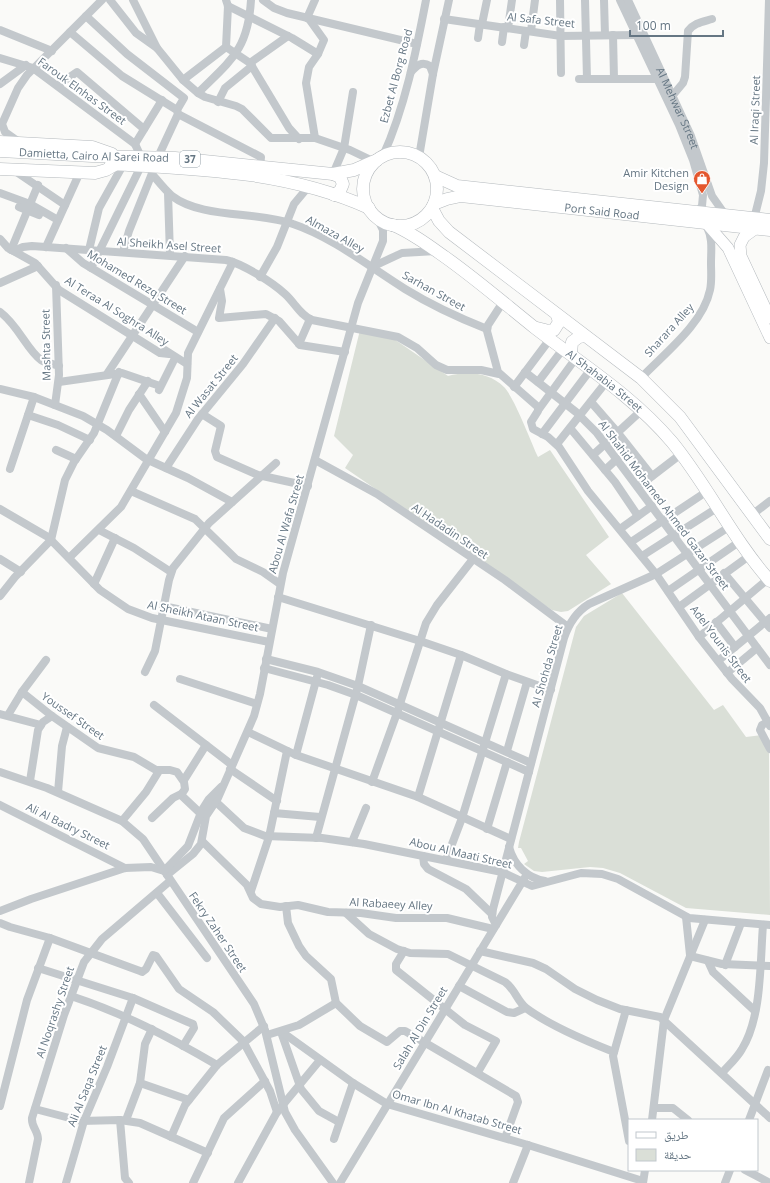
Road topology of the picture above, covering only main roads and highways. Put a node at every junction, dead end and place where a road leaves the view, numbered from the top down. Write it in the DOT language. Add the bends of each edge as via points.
graph roads {
  1 [pos="0,142"];
  2 [pos="0,151"];
  3 [pos="0,159"];
  4 [pos="378,159"];
  5 [pos="118,162"];
  6 [pos="155,166"];
  7 [pos="0,169"];
  8 [pos="333,174"];
  9 [pos="435,176"];
  10 [pos="334,195"];
  11 [pos="588,204"];
  12 [pos="433,206"];
  13 [pos="369,208"];
  14 [pos="613,208"];
  15 [pos="770,220"];
  16 [pos="706,224"];
  17 [pos="755,224"];
  18 [pos="393,225"];
  19 [pos="770,230"];
  20 [pos="557,315"];
  21 [pos="770,318"];
  22 [pos="536,328"];
  23 [pos="584,336"];
  24 [pos="770,338"];
  25 [pos="570,354"];
  26 [pos="718,467"];
  27 [pos="700,480"];
  28 [pos="770,539"];
  29 [pos="768,577"];
  1 -- 5 [label="highway" via="92,147 108,152"];
  2 -- 5 [label="highway, Damietta, Cairo Al Sarei Road / 37"];
  3 -- 5 [label="highway, Damietta, Cairo Al Sarei Road / 37"];
  4 -- 8 [label="highway, Damietta, Cairo Al Sarei Road / 37" via="354,170"];
  4 -- 9 [label="highway" via="393,152 404,152 419,157 429,165"];
  4 -- 13 [label="highway" via="368,170 364,182 364,195"];
  5 -- 6 [label="highway, Damietta, Cairo Al Sarei Road / 37" via="141,161"];
  5 -- 7 [label="highway" via="102,172"];
  6 -- 8 [label="highway, Damietta, Cairo Al Sarei Road / 37" via="260,167"];
  6 -- 10 [label="highway, Damietta, Cairo Al Sarei Road / 37" via="229,172 309,186"];
  8 -- 10 [label="highway" via="340,177 343,184 340,191"];
  9 -- 11 [label="highway, Port Said Road" via="457,186"];
  9 -- 12 [label="highway" via="437,193"];
  10 -- 13 [label="highway, Damietta, Cairo Al Sarei Road / 37"];
  11 -- 12 [label="highway, Port Said Road" via="461,196 447,198"];
  11 -- 14 [label="highway, Port Said Road"];
  12 -- 18 [label="highway" via="425,217 415,223"];
  12 -- 20 [label="highway" via="439,221 450,232"];
  13 -- 18 [label="highway" via="377,218"];
  14 -- 16 [label="highway, Port Said Road"];
  14 -- 17 [label="highway, Port Said Road" via="697,212"];
  15 -- 17 [label="highway, Port Said Road"];
  16 -- 17 [label="highway, Port Said Road"];
  16 -- 24 [label="main road" via="728,248"];
  17 -- 19 [label="highway, Port Said Road"];
  17 -- 21 [label="main road" via="744,237 740,250"];
  18 -- 22 [label="highway, Al Shahabia Street" via="437,251"];
  20 -- 22 [label="highway" via="559,322 554,330"];
  20 -- 23 [label="highway"];
  22 -- 25 [label="highway, Al Shahabia Street"];
  23 -- 25 [label="highway" via="572,342"];
  23 -- 26 [label="highway" via="641,378 673,409"];
  25 -- 27 [label="highway, Al Shahabia Street" via="642,410"];
  26 -- 27 [label="highway" via="706,469"];
  26 -- 28 [label="highway"];
  27 -- 29 [label="highway, Al Shahabia Street" via="739,542"];
}
